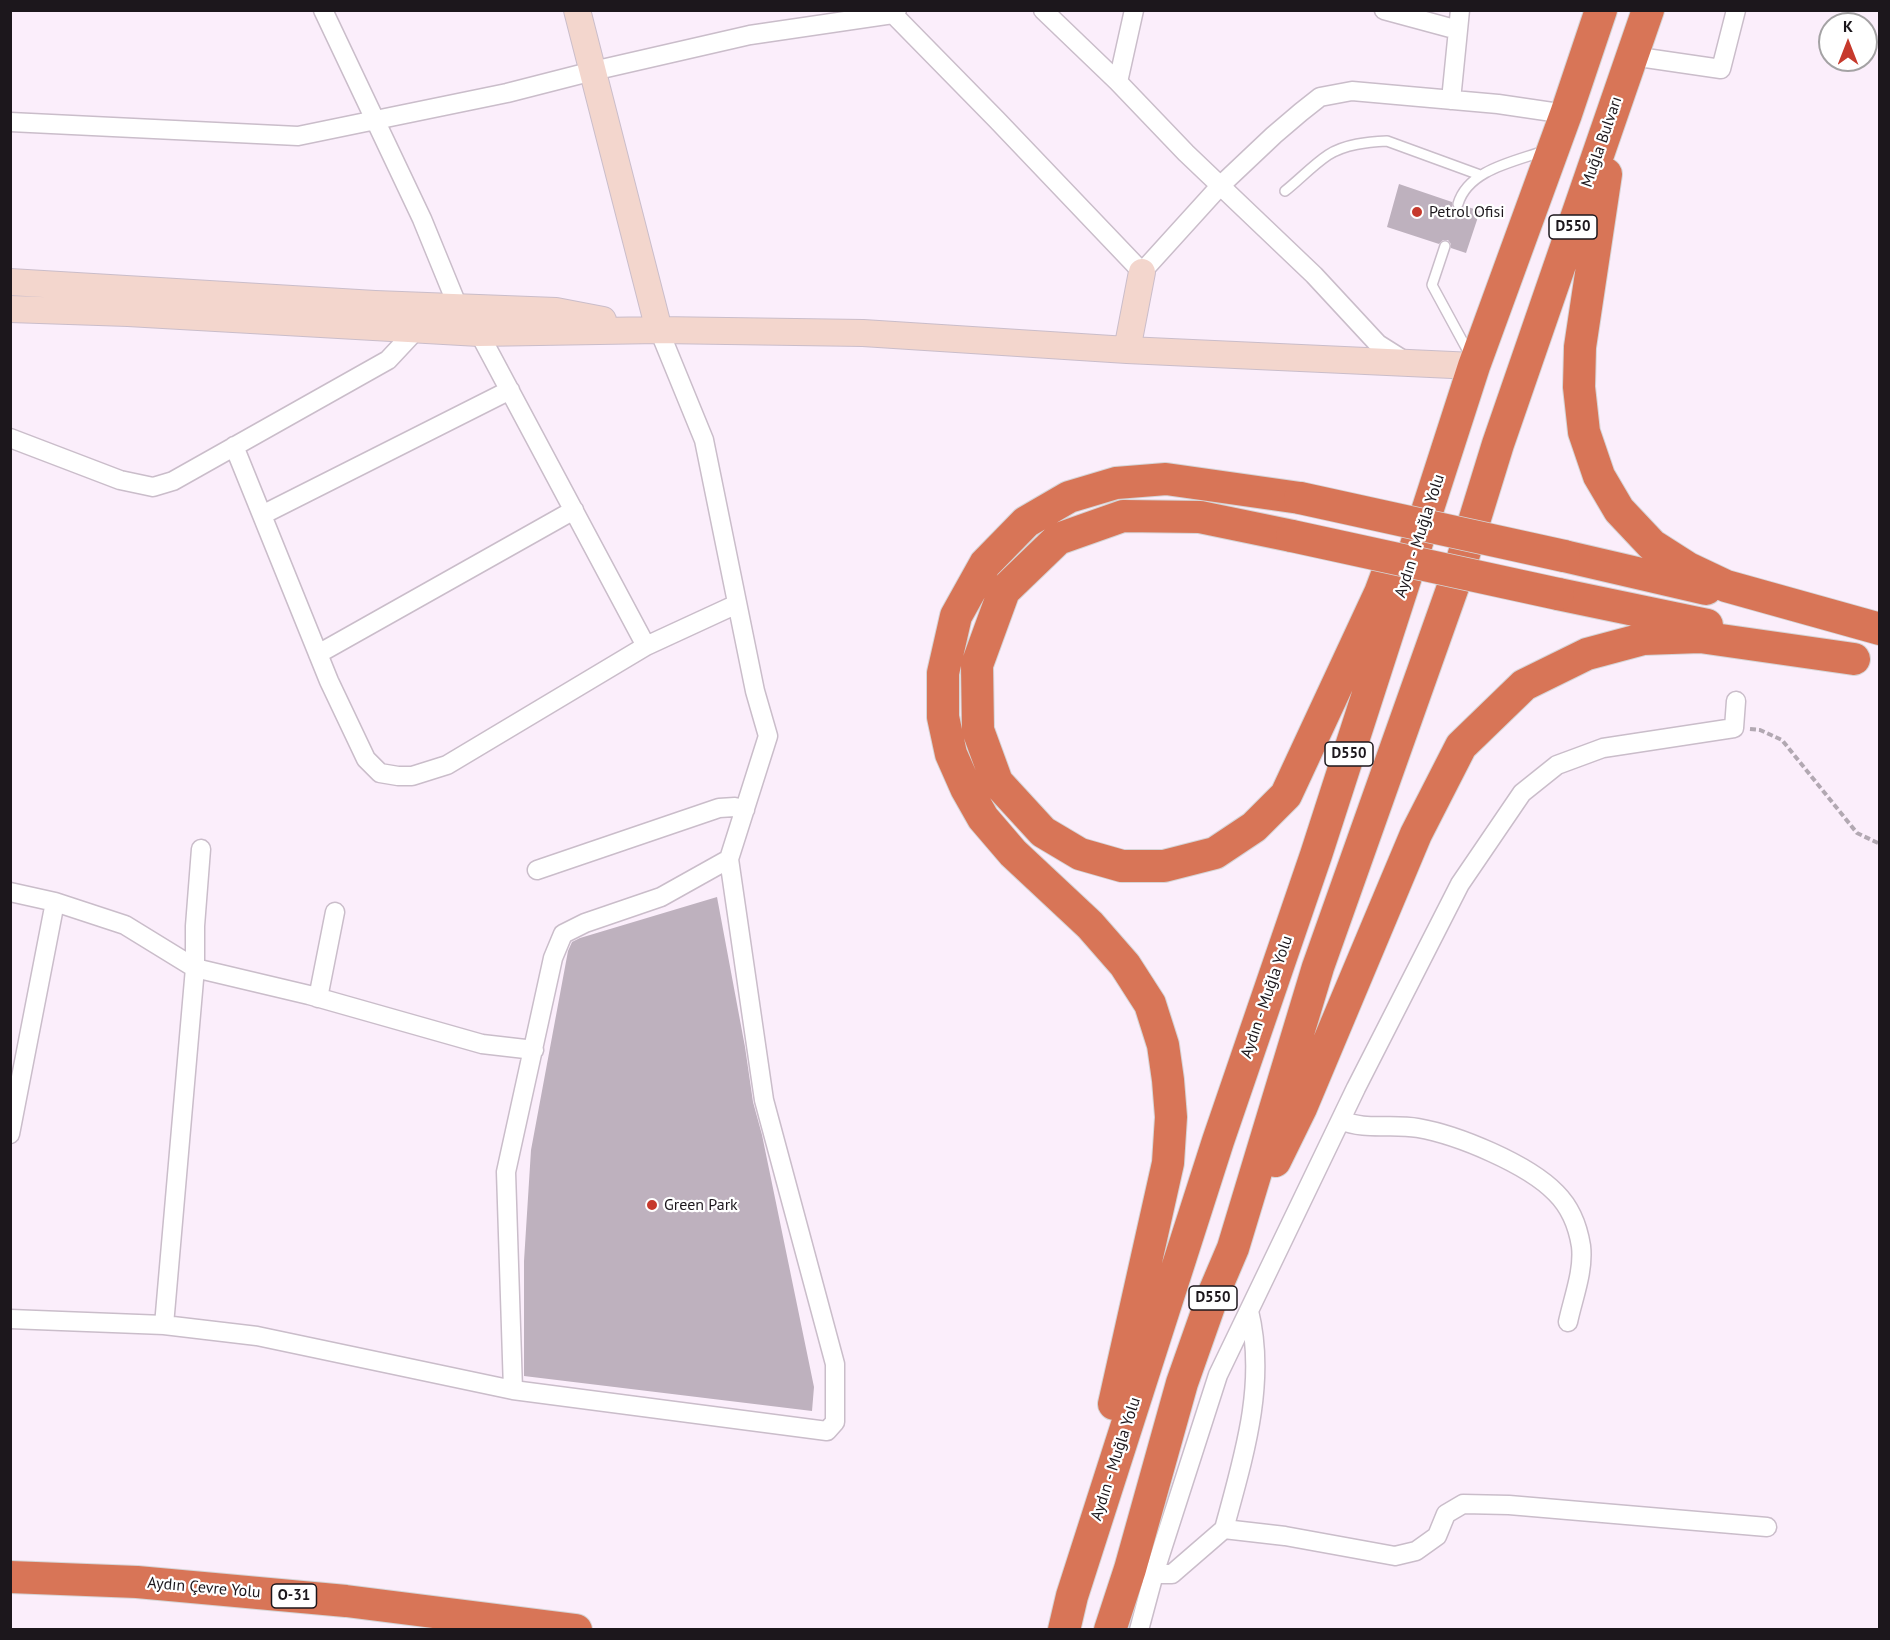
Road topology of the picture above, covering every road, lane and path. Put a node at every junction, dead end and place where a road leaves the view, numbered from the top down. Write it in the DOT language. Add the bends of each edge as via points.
graph roads {
  1 [pos="323,10"];
  2 [pos="577,10"];
  3 [pos="1043,10"];
  4 [pos="1134,10"];
  5 [pos="1384,10"];
  6 [pos="1460,10"];
  7 [pos="1601,10"];
  8 [pos="1648,10"];
  9 [pos="1736,10"];
  10 [pos="895,12"];
  11 [pos="1458,30"];
  12 [pos="1632,56"];
  13 [pos="593,71"];
  14 [pos="1118,82"];
  15 [pos="1619,95"];
  16 [pos="1450,100"];
  17 [pos="1566,114"];
  18 [pos="376,121"];
  19 [pos="10,122"];
  20 [pos="1554,147"];
  21 [pos="1480,175"];
  22 [pos="1220,186"];
  23 [pos="1285,191"];
  24 [pos="1458,204"];
  25 [pos="1444,246"];
  26 [pos="1142,272"];
  27 [pos="10,282"];
  28 [pos="458,307"];
  29 [pos="10,309"];
  30 [pos="417,329"];
  31 [pos="659,330"];
  32 [pos="479,333"];
  33 [pos="1127,350"];
  34 [pos="1407,363"];
  35 [pos="1473,370"];
  36 [pos="510,390"];
  37 [pos="10,438"];
  38 [pos="234,446"];
  39 [pos="574,510"];
  40 [pos="262,515"];
  41 [pos="737,604"];
  42 [pos="1880,629"];
  43 [pos="646,646"];
  44 [pos="318,654"];
  45 [pos="1867,661"];
  46 [pos="1736,701"];
  47 [pos="1734,728"];
  48 [pos="745,810"];
  49 [pos="1880,844"];
  50 [pos="201,849"];
  51 [pos="729,859"];
  52 [pos="537,870"];
  53 [pos="10,892"];
  54 [pos="55,902"];
  55 [pos="335,912"];
  56 [pos="195,968"];
  57 [pos="318,998"];
  58 [pos="534,1050"];
  59 [pos="1341,1120"];
  60 [pos="10,1134"];
  61 [pos="1233,1248"];
  62 [pos="1249,1311"];
  63 [pos="10,1319"];
  64 [pos="1568,1322"];
  65 [pos="164,1325"];
  66 [pos="513,1390"];
  67 [pos="1767,1527"];
  68 [pos="1224,1529"];
  69 [pos="1142,1571"];
  70 [pos="10,1577"];
  71 [pos="1072,1596"];
  72 [pos="576,1629"];
  73 [pos="1064,1629"];
  74 [pos="1110,1629"];
  75 [pos="1139,1629"];
  1 -- 18 [label="street"];
  2 -- 13 [label="main road"];
  3 -- 14 [label="street"];
  4 -- 14 [label="street"];
  5 -- 11 [label="street"];
  6 -- 11 [label="street"];
  7 -- 17 [label="highway, D550"];
  8 -- 12 [label="highway, Muğla Bulvarı / D550"];
  9 -- 12 [label="street" via="1721,69"];
  10 -- 13 [label="street" via="750,35"];
  10 -- 26 [label="street"];
  11 -- 16 [label="street"];
  12 -- 15 [label="highway, Muğla Bulvarı / D550"];
  13 -- 18 [label="street"];
  13 -- 31 [label="main road"];
  14 -- 22 [label="street"];
  15 -- 42 [label="highway" via="1580,347 1584,432 1599,476 1619,510 1652,545 1688,568 1726,586"];
  15 -- 61 [label="highway, Muğla Bulvarı / D550" via="1498,444 1460,567 1318,967"];
  16 -- 17 [label="street"];
  16 -- 22 [label="street" via="1352,91 1320,97"];
  17 -- 20 [label="highway, D550"];
  18 -- 19 [label="street" via="298,136"];
  18 -- 28 [label="street"];
  20 -- 21 [label="lane"];
  20 -- 35 [label="highway, D550"];
  21 -- 23 [label="lane" via="1387,141 1372,142 1329,154"];
  21 -- 24 [label="lane" via="1461,192"];
  22 -- 26 [label="street"];
  22 -- 34 [label="street" via="1314,275 1378,344"];
  25 -- 35 [label="lane" via="1432,285"];
  26 -- 33 [label="main road"];
  27 -- 28 [label="main road"];
  28 -- 31 [label="main road" via="556,311"];
  29 -- 30 [label="main road"];
  30 -- 32 [label="main road"];
  30 -- 38 [label="street" via="388,360"];
  31 -- 32 [label="main road"];
  31 -- 33 [label="main road" via="862,333"];
  31 -- 41 [label="street" via="704,440"];
  32 -- 36 [label="street"];
  33 -- 34 [label="main road"];
  34 -- 35 [label="main road"];
  35 -- 45 [label="highway, bridge" via="1431,459 1380,593 1286,795 1254,827 1215,853 1164,866 1122,866 1080,854 1043,832 997,782 978,730 977,666 1004,591 1058,539 1123,516 1200,517 1292,536 1558,594 1694,622"];
  35 -- 71 [label="highway, Aydın - Muğla Yolu / D550" via="1316,855 1214,1152"];
  36 -- 39 [label="street"];
  36 -- 40 [label="street"];
  37 -- 38 [label="street" via="120,480 153,487 173,481"];
  38 -- 40 [label="street"];
  39 -- 43 [label="street"];
  39 -- 44 [label="street"];
  40 -- 44 [label="street"];
  41 -- 43 [label="street"];
  41 -- 48 [label="street" via="754,691 768,736"];
  42 -- 71 [label="highway, bridge" via="1300,498 1166,479 1116,483 1069,497 1026,522 985,564 956,616 943,673 943,717 951,754 983,818 1013,853 1090,925 1125,965 1150,1004 1163,1045 1172,1117 1168,1163"];
  43 -- 44 [label="street" via="447,765 412,776 380,773 366,759"];
  45 -- 61 [label="highway" via="1700,637 1643,639 1587,654 1524,685 1461,746 1416,834 1301,1108"];
  46 -- 47 [label="street"];
  47 -- 49 [label="path" via="1760,730 1782,740 1857,833"];
  47 -- 59 [label="street" via="1603,748 1557,765 1522,793 1460,884"];
  48 -- 51 [label="street"];
  48 -- 52 [label="street" via="719,808"];
  50 -- 56 [label="street"];
  51 -- 58 [label="street" via="661,897 563,934"];
  51 -- 66 [label="street" via="764,1100 835,1364 835,1422 827,1431"];
  53 -- 54 [label="street"];
  54 -- 56 [label="street" via="125,925"];
  54 -- 60 [label="street"];
  55 -- 57 [label="street"];
  56 -- 57 [label="street"];
  56 -- 65 [label="street"];
  57 -- 58 [label="street" via="482,1044"];
  58 -- 66 [label="street" via="506,1172"];
  59 -- 62 [label="street"];
  59 -- 64 [label="street" via="1360,1126 1413,1127 1453,1137 1499,1156 1556,1193 1573,1219 1581,1249"];
  61 -- 69 [label="highway, D550" via="1182,1383"];
  62 -- 68 [label="street" via="1256,1366 1249,1436"];
  62 -- 69 [label="street" via="1218,1375"];
  63 -- 65 [label="street"];
  65 -- 66 [label="street" via="257,1336"];
  67 -- 68 [label="street" via="1462,1504 1446,1514 1437,1536 1416,1551 1395,1556"];
  68 -- 69 [label="street" via="1172,1574"];
  69 -- 74 [label="highway, D550"];
  69 -- 75 [label="street"];
  70 -- 72 [label="highway, Aydın Çevre Yolu / O-31" via="137,1582"];
  71 -- 73 [label="highway, Aydın - Muğla Yolu / D550"];
}
